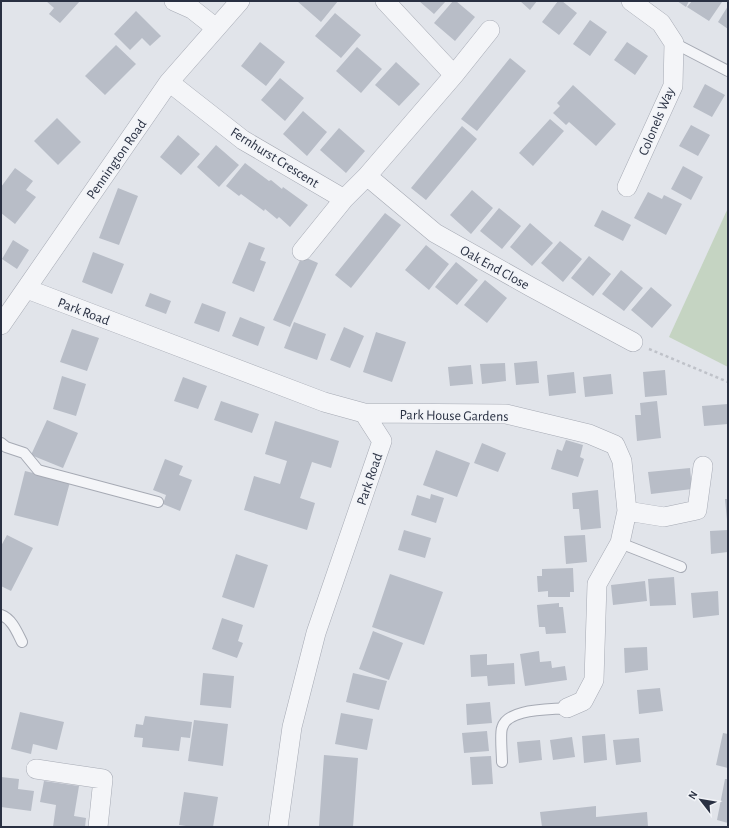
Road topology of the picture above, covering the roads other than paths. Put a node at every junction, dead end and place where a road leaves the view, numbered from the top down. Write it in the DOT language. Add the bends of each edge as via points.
graph roads {
  1 [pos="174,1"];
  2 [pos="240,1"];
  3 [pos="385,1"];
  4 [pos="631,1"];
  5 [pos="216,28"];
  6 [pos="490,30"];
  7 [pos="674,43"];
  8 [pos="728,71"];
  9 [pos="454,75"];
  10 [pos="169,82"];
  11 [pos="367,176"];
  12 [pos="627,187"];
  13 [pos="344,199"];
  14 [pos="302,251"];
  15 [pos="27,289"];
  16 [pos="1,325"];
  17 [pos="633,342"];
  18 [pos="364,413"];
  19 [pos="1,443"];
  20 [pos="703,466"];
  21 [pos="158,502"];
  22 [pos="627,511"];
  23 [pos="620,543"];
  24 [pos="681,567"];
  25 [pos="1,615"];
  26 [pos="22,642"];
  27 [pos="567,708"];
  28 [pos="502,762"];
  29 [pos="36,769"];
  30 [pos="98,827"];
  31 [pos="278,827"];
  1 -- 5 [label="street" via="192,9"];
  2 -- 5 [label="street, Pennington Road"];
  3 -- 9 [label="street"];
  4 -- 7 [label="street" via="662,23"];
  5 -- 10 [label="street, Pennington Road"];
  6 -- 9 [label="street"];
  7 -- 8 [label="lane"];
  7 -- 12 [label="street, Colonels Way" via="673,86"];
  9 -- 11 [label="street"];
  10 -- 13 [label="street, Fernhurst Crescent" via="243,140"];
  10 -- 15 [label="street, Pennington Road"];
  11 -- 13 [label="street"];
  11 -- 17 [label="street, Oak End Close" via="435,233"];
  13 -- 14 [label="street"];
  15 -- 16 [label="street, Pennington Road"];
  15 -- 18 [label="street, Park Road" via="324,402"];
  18 -- 22 [label="street, Park House Gardens" via="506,414 589,434 615,445 622,460"];
  18 -- 31 [label="street, Park Road" via="382,441 316,633 292,727"];
  19 -- 21 [label="lane" via="24,453 38,470"];
  20 -- 22 [label="street" via="697,510 664,517"];
  22 -- 23 [label="street, Park House Gardens"];
  23 -- 24 [label="lane"];
  23 -- 27 [label="street, Park House Gardens" via="597,584 594,680 583,701"];
  25 -- 26 [label="lane" via="11,622"];
  27 -- 28 [label="lane" via="520,713 508,718 502,728"];
  29 -- 30 [label="street" via="103,779"];
}
